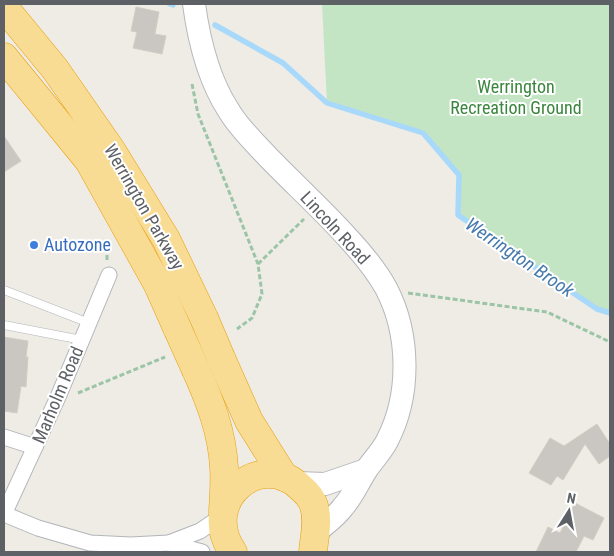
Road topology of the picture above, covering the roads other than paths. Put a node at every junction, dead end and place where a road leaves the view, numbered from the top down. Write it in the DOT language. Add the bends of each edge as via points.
graph roads {
  1 [pos="194,4"];
  2 [pos="4,7"];
  3 [pos="4,57"];
  4 [pos="109,275"];
  5 [pos="4,290"];
  6 [pos="89,323"];
  7 [pos="4,325"];
  8 [pos="82,340"];
  9 [pos="4,437"];
  10 [pos="35,447"];
  11 [pos="366,470"];
  12 [pos="290,480"];
  13 [pos="223,513"];
  14 [pos="4,514"];
  15 [pos="169,543"];
  16 [pos="312,544"];
  17 [pos="202,552"];
  18 [pos="227,552"];
  19 [pos="233,552"];
  1 -- 11 [label="street, Lincoln Road" via="202,48 217,90 229,111 255,144 366,259 386,288 394,309 401,335 404,383 398,413 387,442"];
  2 -- 12 [label="highway, Werrington Parkway, bridge" via="55,69 112,151 166,239 248,422"];
  3 -- 13 [label="highway, Werrington Parkway, bridge" via="90,161 158,285 211,404 220,434 225,469"];
  4 -- 6 [label="street, Marholm Road"];
  5 -- 6 [label="lane"];
  6 -- 8 [label="street, Marholm Road"];
  7 -- 8 [label="lane"];
  8 -- 10 [label="street, Marholm Road"];
  9 -- 10 [label="street"];
  10 -- 14 [label="street, Marholm Road"];
  11 -- 12 [label="street" via="325,484"];
  11 -- 16 [label="street, Lincoln Road" via="343,508"];
  12 -- 13 [label="highway" via="271,474 245,481 227,499"];
  12 -- 16 [label="highway, Werrington Parkway" via="307,493 314,505 317,519"];
  13 -- 15 [label="street" via="200,531"];
  13 -- 19 [label="highway, Werrington Parkway" via="223,532"];
  14 -- 15 [label="street" via="90,543"];
  15 -- 17 [label="street"];
  18 -- 19 [label="street"];
}
